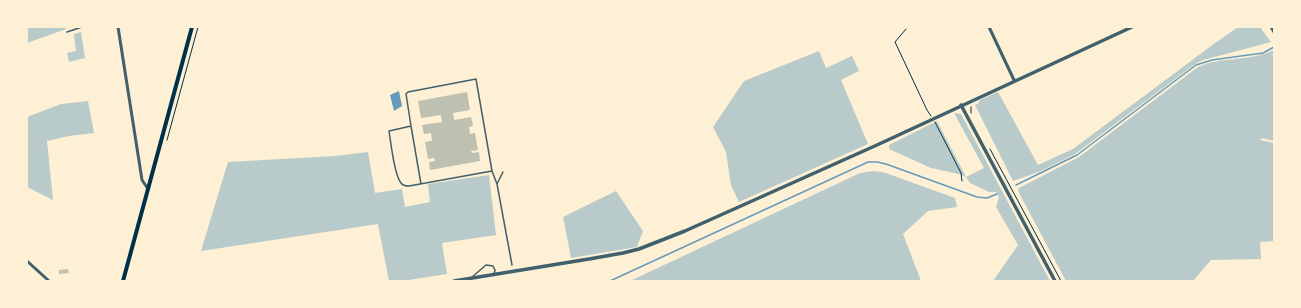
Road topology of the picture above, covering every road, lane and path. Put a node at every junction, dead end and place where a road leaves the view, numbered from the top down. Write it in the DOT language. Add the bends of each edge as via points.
graph roads {
  1 [pos="82,27"];
  2 [pos="118,27"];
  3 [pos="192,27"];
  4 [pos="989,27"];
  5 [pos="1132,27"];
  6 [pos="1270,27"];
  7 [pos="906,29"];
  8 [pos="67,32"];
  9 [pos="1274,32"];
  10 [pos="1014,80"];
  11 [pos="972,100"];
  12 [pos="961,105"];
  13 [pos="970,112"];
  14 [pos="933,118"];
  15 [pos="411,126"];
  16 [pos="989,148"];
  17 [pos="492,171"];
  18 [pos="503,172"];
  19 [pos="962,181"];
  20 [pos="422,184"];
  21 [pos="497,184"];
  22 [pos="148,189"];
  23 [pos="27,262"];
  24 [pos="512,265"];
  25 [pos="494,274"];
  26 [pos="469,278"];
  27 [pos="49,281"];
  28 [pos="123,281"];
  29 [pos="454,281"];
  30 [pos="1056,281"];
  31 [pos="1061,281"];
  1 -- 8 [label="lane"];
  2 -- 22 [label="street" via="142,180"];
  3 -- 22 [label="main road"];
  4 -- 10 [label="street"];
  5 -- 10 [label="street"];
  6 -- 9 [label="street"];
  7 -- 14 [label="path" via="895,42"];
  10 -- 11 [label="street"];
  11 -- 12 [label="street"];
  11 -- 13 [label="path" via="974,104 970,107"];
  12 -- 14 [label="street"];
  12 -- 30 [label="street"];
  14 -- 19 [label="path" via="961,173"];
  14 -- 25 [label="street" via="639,249 623,254"];
  15 -- 17 [label="lane" via="406,94 408,92 476,79"];
  15 -- 20 [label="lane"];
  15 -- 20 [label="lane" via="389,131 397,178 404,186"];
  16 -- 31 [label="path"];
  17 -- 20 [label="lane"];
  17 -- 21 [label="lane"];
  18 -- 21 [label="lane"];
  21 -- 24 [label="lane"];
  22 -- 28 [label="main road"];
  23 -- 27 [label="street"];
  25 -- 26 [label="street"];
  25 -- 26 [label="lane" via="493,266 486,265"];
  26 -- 29 [label="street"];
}
